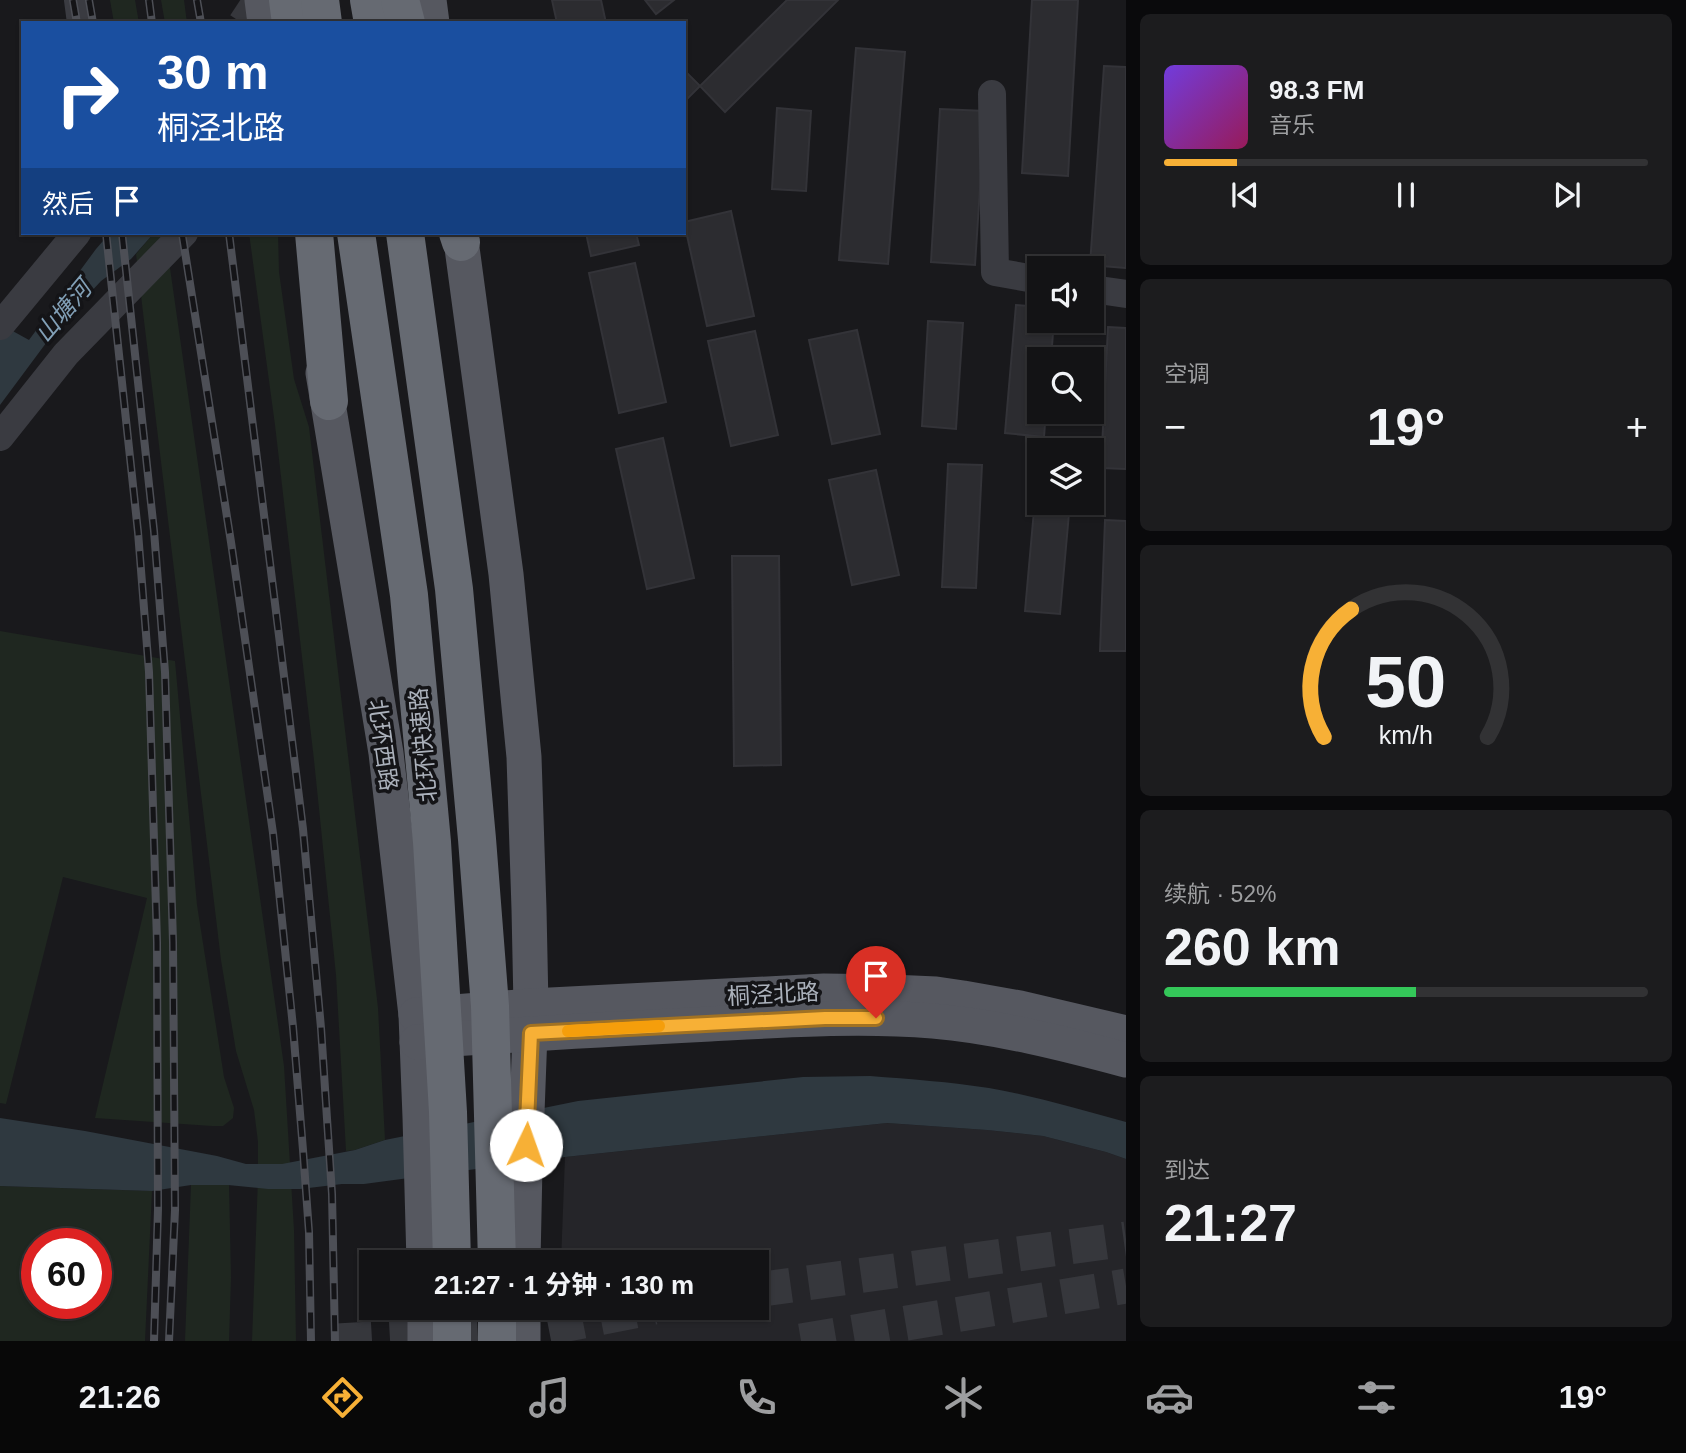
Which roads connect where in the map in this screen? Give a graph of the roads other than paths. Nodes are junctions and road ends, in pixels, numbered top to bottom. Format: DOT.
graph roads {
  1 [pos="78,0"];
  2 [pos="262,0"];
  3 [pos="288,0"];
  4 [pos="320,0"];
  5 [pos="369,0"];
  6 [pos="400,0"];
  7 [pos="429,0"];
  8 [pos="81,21"];
  9 [pos="265,21"];
  10 [pos="291,21"];
  11 [pos="323,21"];
  12 [pos="373,21"];
  13 [pos="405,21"];
  14 [pos="432,21"];
  15 [pos="992,94"];
  16 [pos="75,235"];
  17 [pos="182,235"];
  18 [pos="298,235"];
  19 [pos="314,235"];
  20 [pos="356,235"];
  21 [pos="405,235"];
  22 [pos="460,236"];
  23 [pos="1027,278"];
  24 [pos="1104,291"];
  25 [pos="1126,294"];
  26 [pos="2,323"];
  27 [pos="329,401"];
  28 [pos="0,437"];
  29 [pos="531,1020"];
  30 [pos="416,1028"];
  31 [pos="1126,1032"];
  32 [pos="1126,1060"];
  33 [pos="424,1250"];
  34 [pos="452,1250"];
  35 [pos="497,1250"];
  36 [pos="523,1250"];
  37 [pos="425,1320"];
  38 [pos="452,1320"];
  39 [pos="497,1320"];
  40 [pos="523,1320"];
  41 [pos="425,1341"];
  42 [pos="452,1341"];
  43 [pos="497,1341"];
  44 [pos="523,1341"];
  1 -- 8 [label="street"];
  2 -- 9 [label="main road"];
  3 -- 10 [label="highway"];
  4 -- 11 [label="highway"];
  5 -- 12 [label="highway"];
  6 -- 13 [label="highway"];
  7 -- 14 [label="main road"];
  15 -- 23 [label="street"];
  16 -- 26 [label="street"];
  17 -- 28 [label="street"];
  18 -- 27 [label="main road, 北环西路"];
  19 -- 27 [label="highway"];
  20 -- 34 [label="highway, 北环快速路, bridge"];
  21 -- 35 [label="highway, 北环快速路, bridge"];
  22 -- 29 [label="main road"];
  24 -- 25 [label="street"];
  27 -- 30 [label="main road, 北环西路"];
  29 -- 30 [label="main road, 桐泾北路"];
  29 -- 31 [label="main road, 桐泾北路"];
  29 -- 32 [label="main road, 桐泾北路"];
  29 -- 36 [label="main road"];
  30 -- 33 [label="main road, 北环西路"];
  37 -- 41 [label="main road"];
  38 -- 42 [label="highway, bridge"];
  39 -- 43 [label="highway, bridge"];
  40 -- 44 [label="main road"];
}
